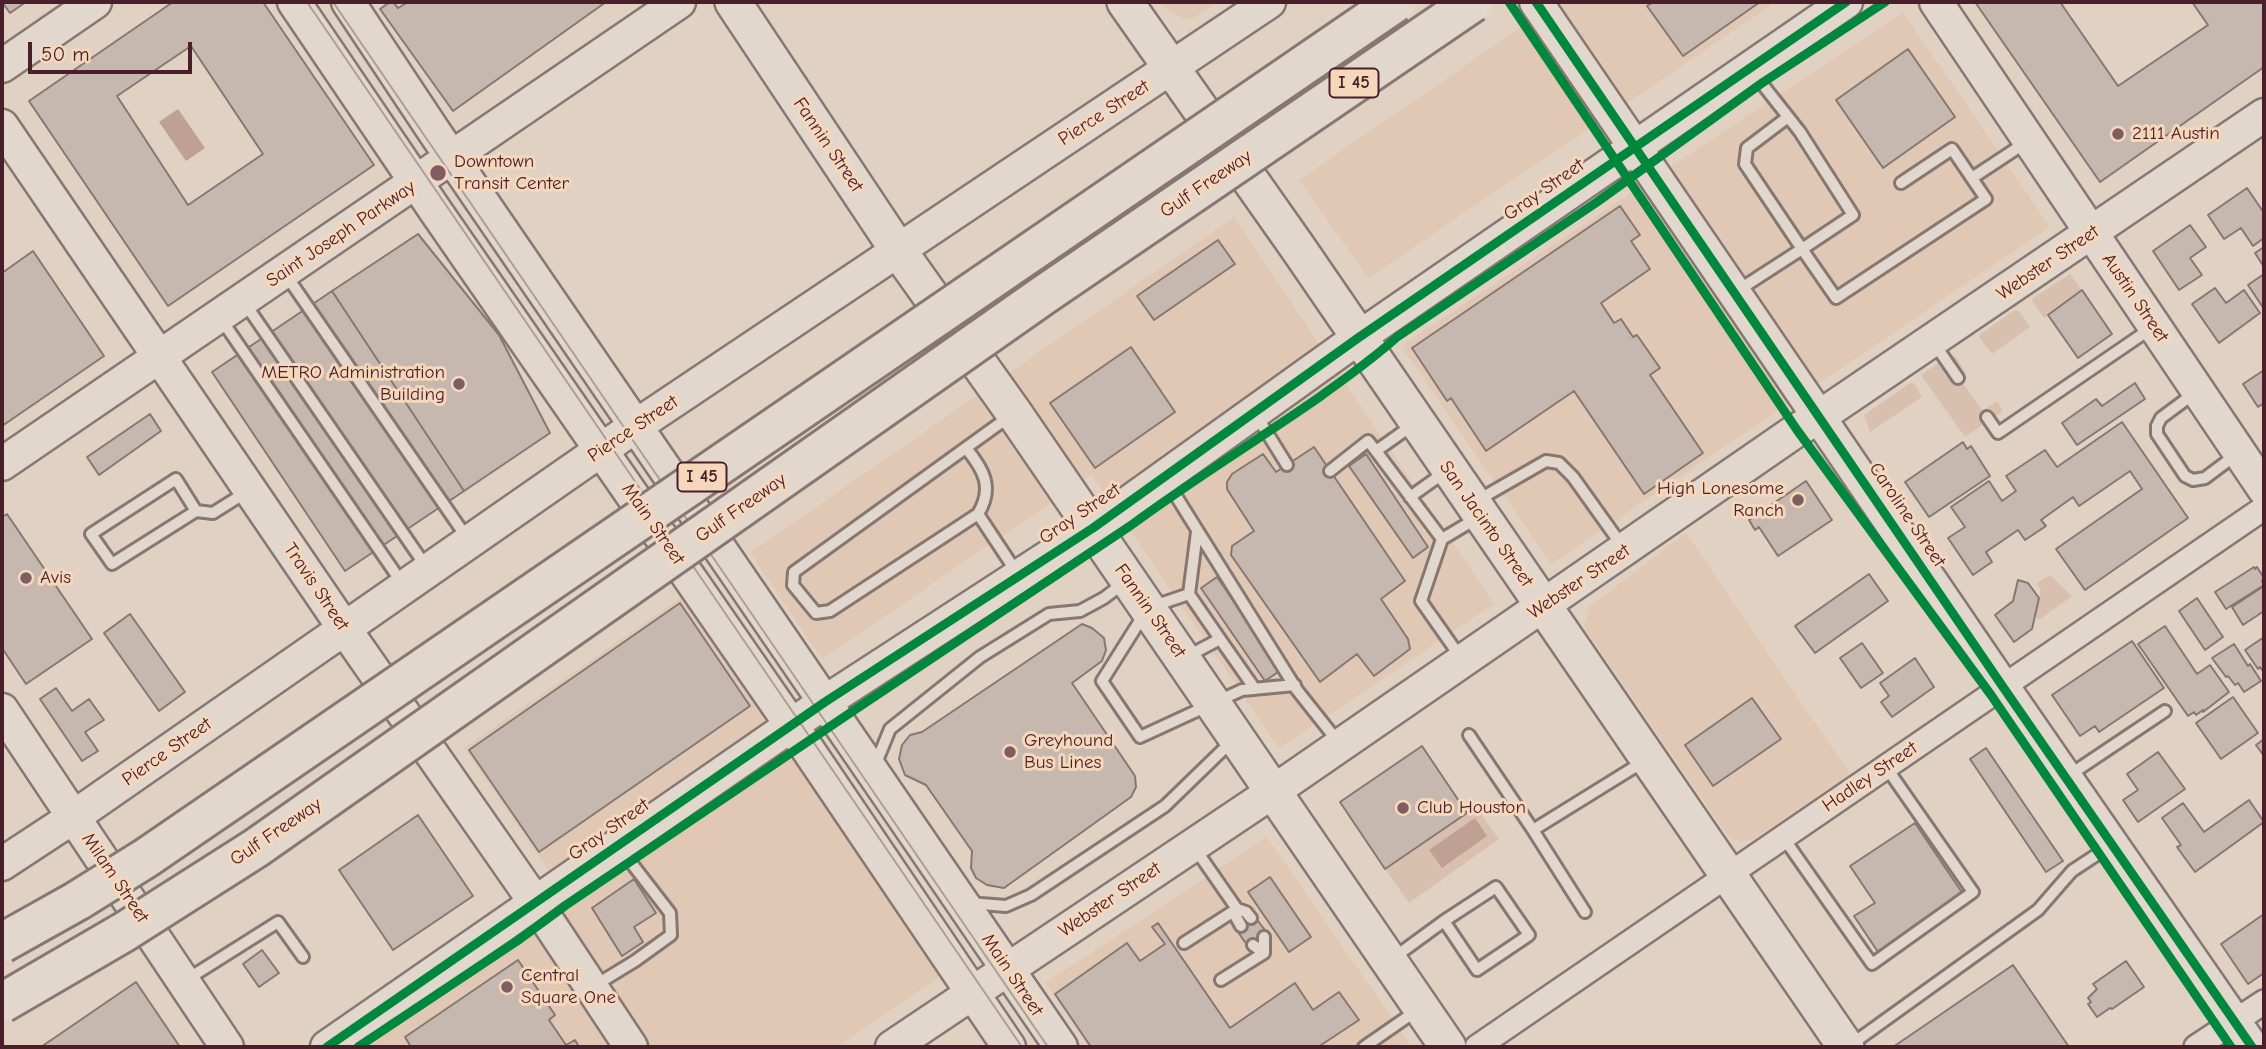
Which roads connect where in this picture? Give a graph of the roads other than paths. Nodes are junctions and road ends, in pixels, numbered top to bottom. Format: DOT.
graph roads {
  1 [pos="95,2"];
  2 [pos="294,2"];
  3 [pos="348,2"];
  4 [pos="679,2"];
  5 [pos="733,2"];
  6 [pos="1125,2"];
  7 [pos="1269,2"];
  8 [pos="1396,2"];
  9 [pos="1473,2"];
  10 [pos="1535,2"];
  11 [pos="1846,2"];
  12 [pos="1936,2"];
  13 [pos="2,66"];
  14 [pos="1750,68"];
  15 [pos="1171,69"];
  16 [pos="2264,115"];
  17 [pos="1788,117"];
  18 [pos="2,126"];
  19 [pos="2029,140"];
  20 [pos="1636,147"];
  21 [pos="452,158"];
  22 [pos="1972,178"];
  23 [pos="417,182"];
  24 [pos="1901,183"];
  25 [pos="2092,233"];
  26 [pos="1802,249"];
  27 [pos="898,250"];
  28 [pos="284,272"];
  29 [pos="1734,292"];
  30 [pos="231,309"];
  31 [pos="2155,327"];
  32 [pos="1358,338"];
  33 [pos="1932,341"];
  34 [pos="160,357"];
  35 [pos="1958,378"];
  36 [pos="2198,391"];
  37 [pos="1254,412"];
  38 [pos="1014,413"];
  39 [pos="1819,417"];
  40 [pos="1987,417"];
  41 [pos="1416,423"];
  42 [pos="637,426"];
  43 [pos="966,448"];
  44 [pos="602,450"];
  45 [pos="1376,451"];
  46 [pos="2239,452"];
  47 [pos="2,464"];
  48 [pos="1287,465"];
  49 [pos="1449,470"];
  50 [pos="1330,471"];
  51 [pos="1164,477"];
  52 [pos="250,489"];
  53 [pos="2264,489"];
  54 [pos="1410,497"];
  55 [pos="2264,508"];
  56 [pos="1476,510"];
  57 [pos="196,511"];
  58 [pos="978,514"];
  59 [pos="1093,528"];
  60 [pos="1197,532"];
  61 [pos="1442,539"];
  62 [pos="469,542"];
  63 [pos="1625,550"];
  64 [pos="1019,576"];
  65 [pos="417,578"];
  66 [pos="1128,579"];
  67 [pos="1189,594"];
  68 [pos="1543,606"];
  69 [pos="1148,608"];
  70 [pos="344,628"];
  71 [pos="1220,639"];
  72 [pos="1183,659"];
  73 [pos="1463,661"];
  74 [pos="1294,685"];
  75 [pos="2003,687"];
  76 [pos="1255,689"];
  77 [pos="825,702"];
  78 [pos="1214,704"];
  79 [pos="2,710"];
  80 [pos="2165,711"];
  81 [pos="792,726"];
  82 [pos="1469,735"];
  83 [pos="1237,737"];
  84 [pos="1340,745"];
  85 [pos="1648,759"];
  86 [pos="1886,767"];
  87 [pos="873,770"];
  88 [pos="2065,778"];
  89 [pos="1274,791"];
  90 [pos="75,816"];
  91 [pos="1533,830"];
  92 [pos="1783,836"];
  93 [pos="618,845"];
  94 [pos="1192,845"];
  95 [pos="2112,845"];
  96 [pos="2,864"];
  97 [pos="1727,874"];
  98 [pos="535,902"];
  99 [pos="963,903"];
  100 [pos="1237,909"];
  101 [pos="1585,912"];
  102 [pos="1251,918"];
  103 [pos="1444,921"];
  104 [pos="1241,926"];
  105 [pos="1264,937"];
  106 [pos="2,943"];
  107 [pos="1184,943"];
  108 [pos="1253,945"];
  109 [pos="1264,953"];
  110 [pos="303,957"];
  111 [pos="1390,961"];
  112 [pos="1008,968"];
  113 [pos="1221,981"];
  114 [pos="184,982"];
  115 [pos="591,987"];
  116 [pos="972,993"];
  117 [pos="2264,1002"];
  118 [pos="2,1003"];
  119 [pos="1421,1007"];
  120 [pos="2243,1035"];
  121 [pos="228,1047"];
  122 [pos="327,1047"];
  123 [pos="631,1047"];
  124 [pos="892,1047"];
  125 [pos="1009,1047"];
  126 [pos="1061,1047"];
  127 [pos="1364,1047"];
  128 [pos="1448,1047"];
  129 [pos="1477,1047"];
  130 [pos="1846,1047"];
  131 [pos="2196,1047"];
  1 -- 13 [label="main road"];
  2 -- 23 [label="main road, Main Street"];
  3 -- 21 [label="main road, Main Street"];
  4 -- 21 [label="main road, Saint Joseph Parkway"];
  5 -- 27 [label="main road, Fannin Street"];
  6 -- 15 [label="main road, San Jacinto Street"];
  7 -- 15 [label="main road, Pierce Street"];
  8 -- 106 [label="highway, I 45, bridge"];
  9 -- 118 [label="highway, Gulf Freeway / I 45, bridge"];
  10 -- 20 [label="main road, Caroline Street"];
  11 -- 14 [label="main road, Gray Street"];
  12 -- 19 [label="main road, Austin Street"];
  14 -- 17 [label="lane"];
  14 -- 20 [label="main road, Gray Street"];
  15 -- 27 [label="main road, Pierce Street"];
  15 -- 32 [label="main road, San Jacinto Street"];
  16 -- 25 [label="main road, Webster Street"];
  17 -- 26 [label="lane"];
  17 -- 26 [label="lane"];
  18 -- 34 [label="main road, Travis Street"];
  19 -- 22 [label="lane"];
  19 -- 25 [label="main road, Austin Street"];
  20 -- 29 [label="main road, Caroline Street"];
  20 -- 32 [label="main road, Gray Street"];
  21 -- 23 [label="main road, Saint Joseph Parkway"];
  21 -- 42 [label="main road, Main Street"];
  22 -- 24 [label="lane"];
  22 -- 26 [label="lane"];
  23 -- 28 [label="main road, Saint Joseph Parkway"];
  23 -- 44 [label="main road, Main Street"];
  25 -- 31 [label="main road, Austin Street"];
  25 -- 33 [label="main road, Webster Street"];
  26 -- 29 [label="lane"];
  27 -- 38 [label="main road, Fannin Street"];
  27 -- 42 [label="main road, Pierce Street"];
  28 -- 30 [label="main road, Saint Joseph Parkway"];
  28 -- 62 [label="lane"];
  29 -- 39 [label="main road, Caroline Street"];
  30 -- 34 [label="main road, Saint Joseph Parkway"];
  30 -- 65 [label="lane"];
  30 -- 65 [label="lane"];
  31 -- 36 [label="main road, Austin Street"];
  31 -- 40 [label="lane"];
  32 -- 37 [label="main road, Gray Street"];
  32 -- 41 [label="main road, San Jacinto Street"];
  33 -- 35 [label="lane"];
  33 -- 39 [label="main road, Webster Street"];
  34 -- 47 [label="main road, Saint Joseph Parkway"];
  34 -- 52 [label="main road, Travis Street"];
  36 -- 46 [label="main road, Austin Street"];
  36 -- 46 [label="lane"];
  37 -- 48 [label="lane"];
  37 -- 51 [label="main road, Gray Street"];
  38 -- 43 [label="lane"];
  38 -- 59 [label="main road, Fannin Street"];
  39 -- 63 [label="main road, Webster Street"];
  39 -- 75 [label="main road, Caroline Street"];
  41 -- 45 [label="lane"];
  41 -- 49 [label="main road, San Jacinto Street"];
  42 -- 44 [label="main road, Pierce Street"];
  42 -- 77 [label="main road, Main Street"];
  43 -- 58 [label="lane"];
  43 -- 58 [label="lane"];
  44 -- 62 [label="main road, Pierce Street"];
  44 -- 81 [label="main road, Main Street"];
  45 -- 50 [label="lane"];
  45 -- 54 [label="lane"];
  46 -- 53 [label="main road, Austin Street"];
  49 -- 54 [label="lane"];
  49 -- 56 [label="main road, San Jacinto Street"];
  51 -- 59 [label="main road, Gray Street"];
  51 -- 60 [label="lane"];
  52 -- 57 [label="lane"];
  52 -- 70 [label="main road, Travis Street"];
  54 -- 61 [label="lane"];
  55 -- 75 [label="street, Hadley Street"];
  56 -- 61 [label="lane"];
  56 -- 63 [label="lane"];
  56 -- 68 [label="main road, San Jacinto Street"];
  57 -- 57 [label="lane"];
  58 -- 64 [label="lane"];
  59 -- 64 [label="main road, Gray Street"];
  59 -- 66 [label="main road, Fannin Street"];
  60 -- 67 [label="lane"];
  60 -- 74 [label="lane"];
  61 -- 73 [label="lane"];
  62 -- 65 [label="main road, Pierce Street"];
  63 -- 68 [label="main road, Webster Street"];
  64 -- 77 [label="main road, Gray Street"];
  65 -- 70 [label="main road, Pierce Street"];
  66 -- 69 [label="main road, Fannin Street"];
  66 -- 87 [label="lane"];
  67 -- 69 [label="lane"];
  67 -- 71 [label="lane"];
  68 -- 73 [label="main road, Webster Street"];
  68 -- 85 [label="main road, San Jacinto Street"];
  69 -- 72 [label="main road, Fannin Street"];
  69 -- 78 [label="lane"];
  70 -- 90 [label="main road, Pierce Street"];
  70 -- 98 [label="main road, Travis Street"];
  71 -- 72 [label="lane"];
  71 -- 76 [label="lane"];
  72 -- 78 [label="main road, Fannin Street"];
  73 -- 84 [label="main road, Webster Street"];
  74 -- 76 [label="lane"];
  74 -- 84 [label="lane"];
  75 -- 86 [label="street, Hadley Street"];
  75 -- 88 [label="main road, Caroline Street"];
  76 -- 78 [label="lane"];
  77 -- 81 [label="main road, Gray Street"];
  77 -- 87 [label="main road, Main Street"];
  78 -- 83 [label="main road, Fannin Street"];
  79 -- 90 [label="main road, Milam Street"];
  80 -- 88 [label="lane"];
  81 -- 93 [label="main road, Gray Street"];
  81 -- 116 [label="main road, Main Street"];
  82 -- 91 [label="lane"];
  83 -- 89 [label="main road, Fannin Street"];
  83 -- 99 [label="lane"];
  84 -- 89 [label="main road, Webster Street"];
  85 -- 91 [label="lane"];
  85 -- 97 [label="main road, San Jacinto Street"];
  86 -- 92 [label="street, Hadley Street"];
  86 -- 92 [label="lane"];
  87 -- 99 [label="main road, Main Street"];
  88 -- 95 [label="main road, Caroline Street"];
  89 -- 94 [label="main road, Webster Street"];
  89 -- 111 [label="main road, Fannin Street"];
  90 -- 96 [label="main road, Pierce Street"];
  90 -- 114 [label="main road, Milam Street"];
  91 -- 101 [label="lane"];
  92 -- 97 [label="street, Hadley Street"];
  93 -- 98 [label="main road, Gray Street"];
  93 -- 115 [label="lane"];
  94 -- 100 [label="lane"];
  94 -- 112 [label="main road, Webster Street"];
  95 -- 120 [label="main road, Caroline Street"];
  95 -- 130 [label="lane"];
  97 -- 129 [label="street, Hadley Street"];
  97 -- 130 [label="main road, San Jacinto Street"];
  98 -- 115 [label="main road, Travis Street"];
  98 -- 122 [label="main road, Gray Street"];
  99 -- 112 [label="main road, Main Street"];
  100 -- 102 [label="lane"];
  100 -- 104 [label="lane"];
  100 -- 107 [label="lane"];
  103 -- 103 [label="lane"];
  103 -- 111 [label="lane"];
  105 -- 109 [label="lane"];
  108 -- 109 [label="lane"];
  109 -- 113 [label="lane"];
  110 -- 114 [label="lane"];
  111 -- 119 [label="main road, Fannin Street"];
  112 -- 116 [label="main road, Webster Street"];
  112 -- 126 [label="main road, Main Street"];
  114 -- 121 [label="main road, Milam Street"];
  115 -- 123 [label="main road, Travis Street"];
  116 -- 124 [label="main road, Webster Street"];
  116 -- 125 [label="main road, Main Street"];
  117 -- 120 [label="street"];
  119 -- 127 [label="lane"];
  119 -- 128 [label="main road, Fannin Street"];
  120 -- 131 [label="street"];
}
